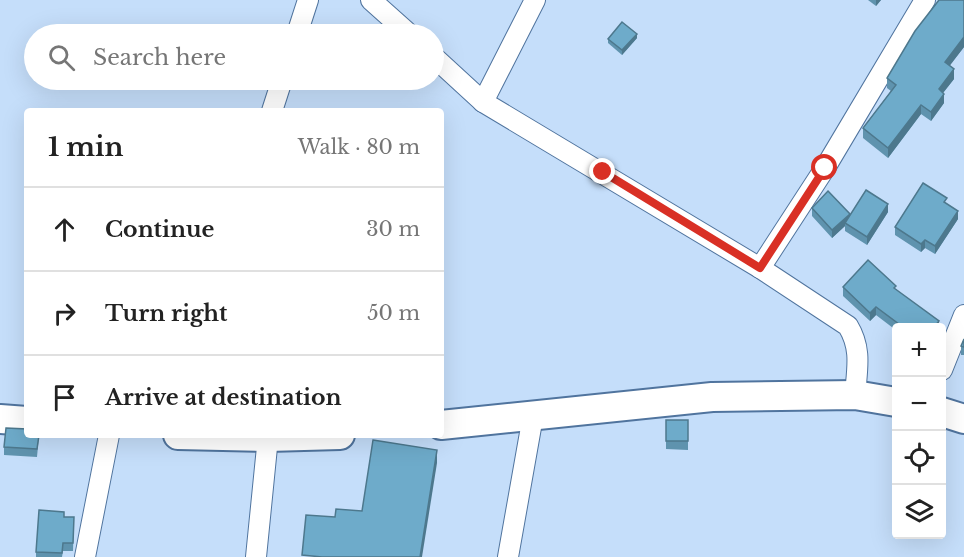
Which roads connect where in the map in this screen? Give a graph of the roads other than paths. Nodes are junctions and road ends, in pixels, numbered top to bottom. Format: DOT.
graph roads {
  1 [pos="308,0"];
  2 [pos="371,0"];
  3 [pos="535,0"];
  4 [pos="924,0"];
  5 [pos="300,24"];
  6 [pos="398,24"];
  7 [pos="444,66"];
  8 [pos="279,90"];
  9 [pos="483,102"];
  10 [pos="273,108"];
  11 [pos="760,268"];
  12 [pos="964,315"];
  13 [pos="946,360"];
  14 [pos="855,395"];
  15 [pos="892,401"];
  16 [pos="946,413"];
  17 [pos="533,416"];
  18 [pos="0,418"];
  19 [pos="964,419"];
  20 [pos="24,421"];
  21 [pos="444,425"];
  22 [pos="108,438"];
  23 [pos="268,438"];
  24 [pos="85,557"];
  25 [pos="256,557"];
  26 [pos="508,557"];
  1 -- 5 [label="street"];
  2 -- 6 [label="street"];
  3 -- 9 [label="street"];
  4 -- 11 [label="street"];
  7 -- 9 [label="street"];
  8 -- 10 [label="street"];
  9 -- 11 [label="street"];
  11 -- 14 [label="street"];
  12 -- 13 [label="street"];
  14 -- 15 [label="street"];
  14 -- 17 [label="street"];
  16 -- 19 [label="street"];
  17 -- 21 [label="street"];
  17 -- 26 [label="street"];
  18 -- 20 [label="street"];
  22 -- 24 [label="street"];
  23 -- 25 [label="street"];
}
